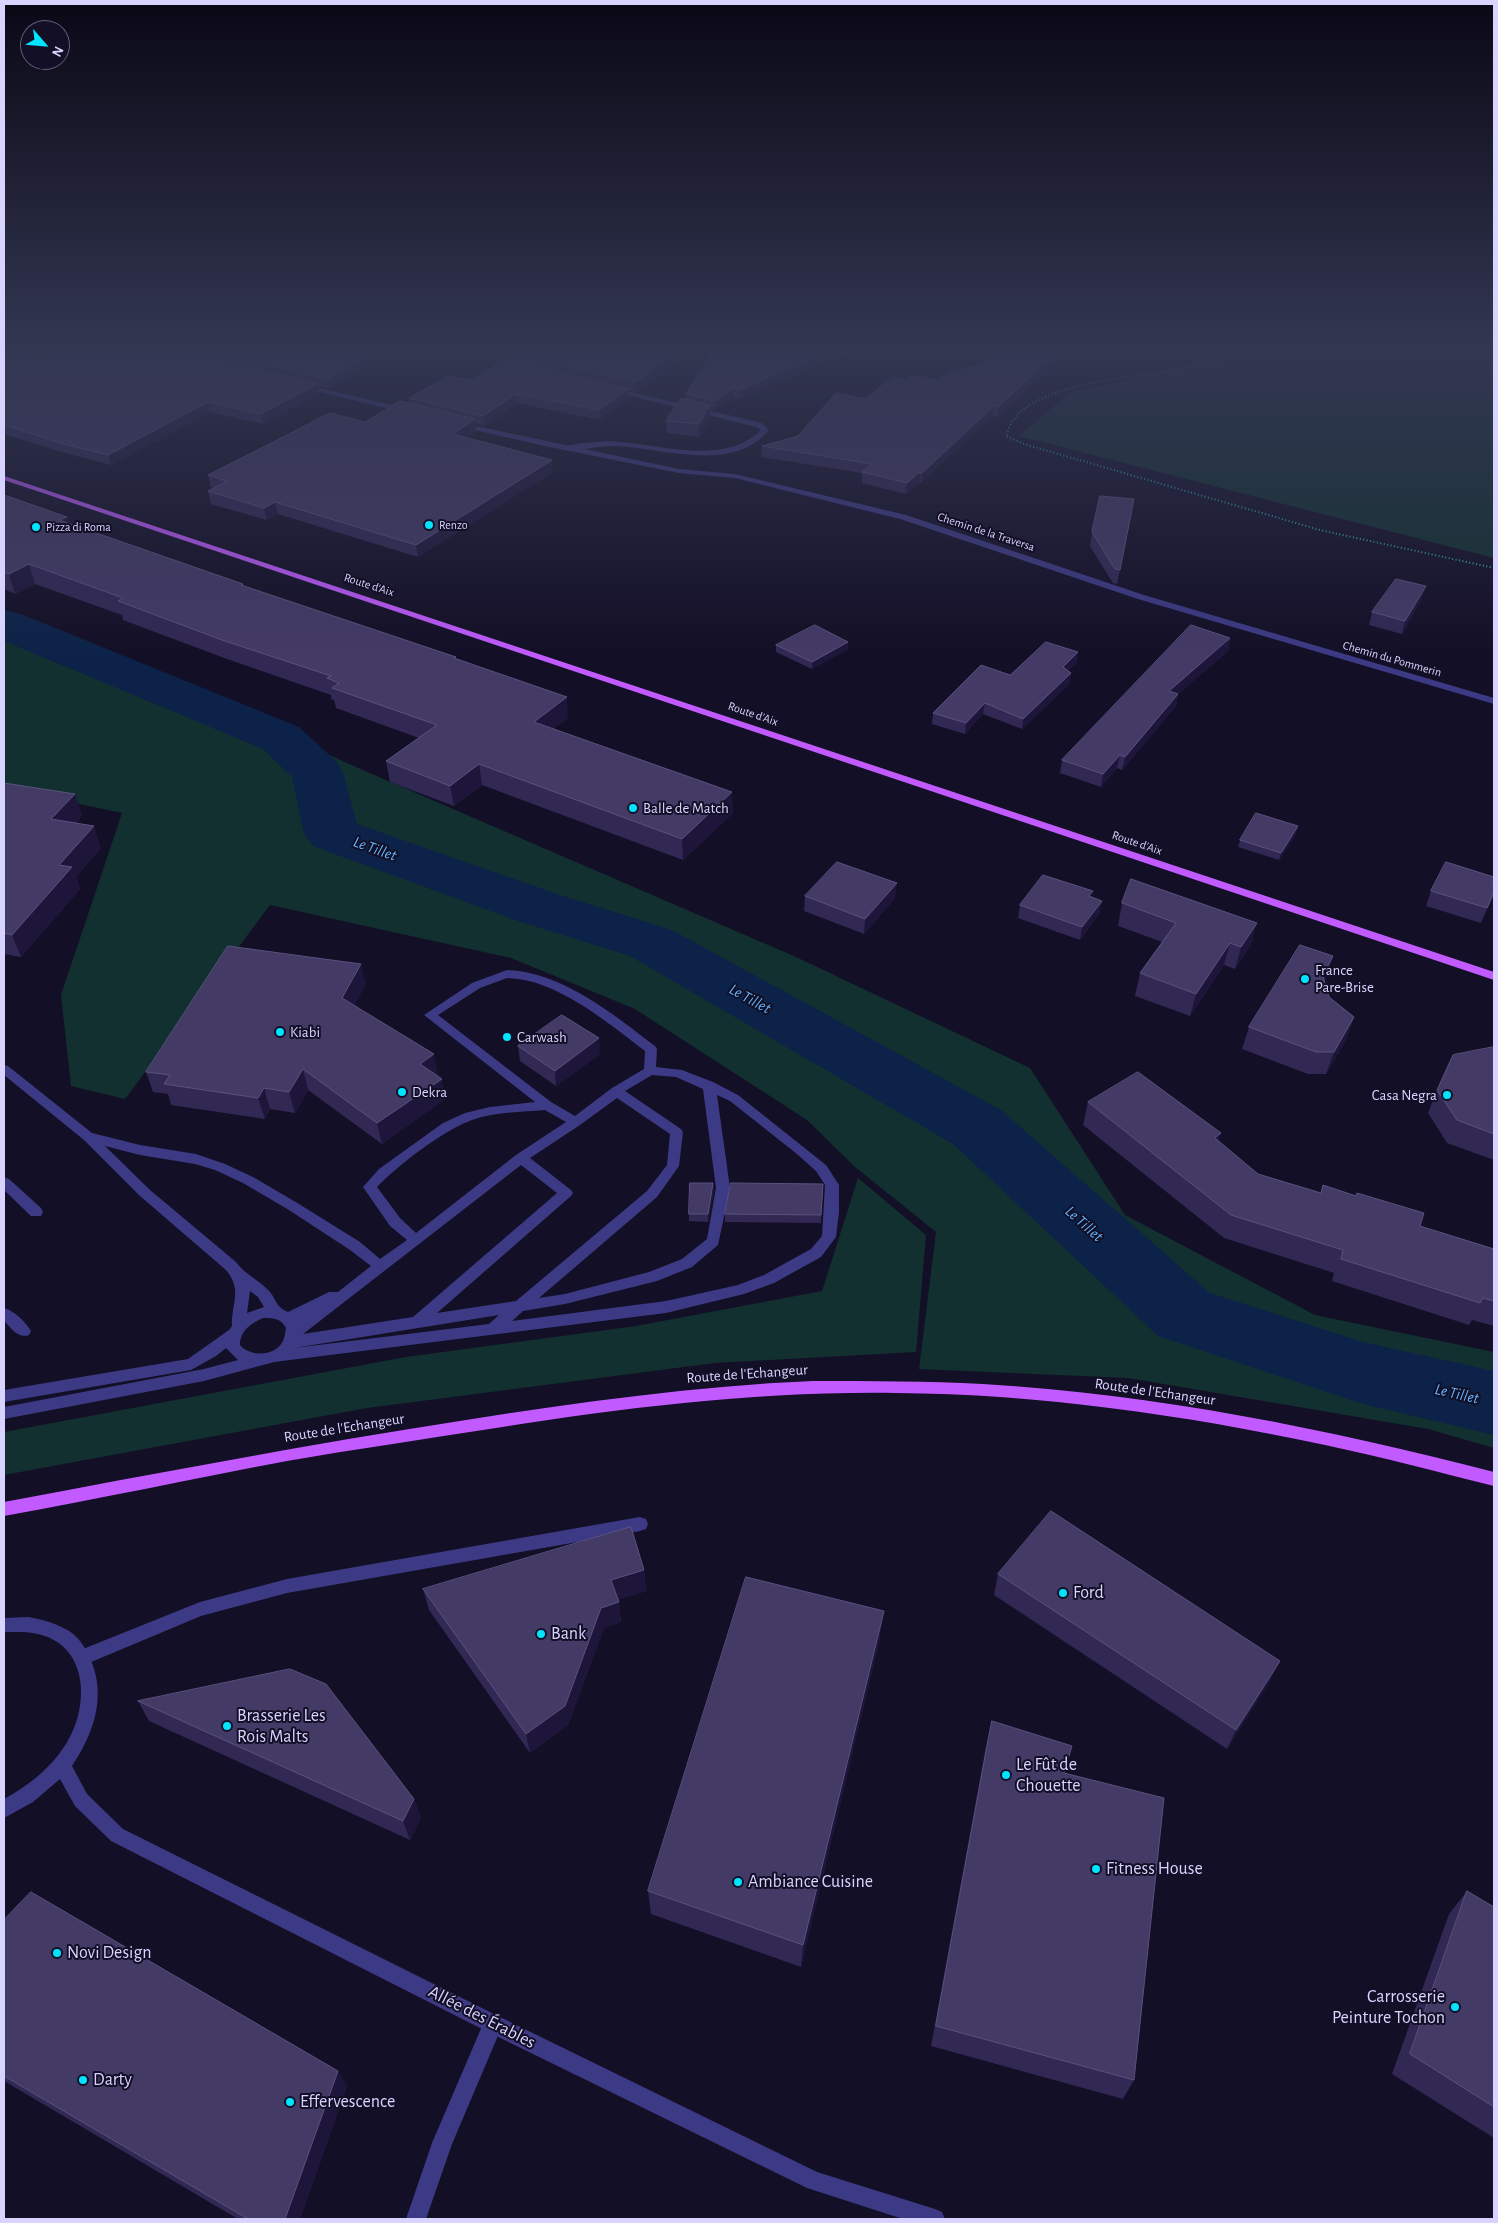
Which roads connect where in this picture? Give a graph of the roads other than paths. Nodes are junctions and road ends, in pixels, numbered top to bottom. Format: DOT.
graph roads {
  1 [pos="589,453"];
  2 [pos="4,478"];
  3 [pos="1283,640"];
  4 [pos="1494,701"];
  5 [pos="1494,976"];
  6 [pos="4,1069"];
  7 [pos="650,1071"];
  8 [pos="709,1086"];
  9 [pos="616,1091"];
  10 [pos="547,1105"];
  11 [pos="576,1122"];
  12 [pos="88,1137"];
  13 [pos="521,1158"];
  14 [pos="4,1183"];
  15 [pos="36,1212"];
  16 [pos="416,1240"];
  17 [pos="380,1266"];
  18 [pos="240,1277"];
  19 [pos="516,1307"];
  20 [pos="4,1313"];
  21 [pos="281,1315"];
  22 [pos="416,1324"];
  23 [pos="235,1330"];
  24 [pos="491,1330"];
  25 [pos="24,1331"];
  26 [pos="291,1338"];
  27 [pos="398,1342"];
  28 [pos="275,1356"];
  29 [pos="257,1360"];
  30 [pos="4,1396"];
  31 [pos="4,1413"];
  32 [pos="1494,1479"];
  33 [pos="4,1509"];
  34 [pos="640,1524"];
  35 [pos="4,1625"];
  36 [pos="84,1657"];
  37 [pos="62,1766"];
  38 [pos="4,1809"];
  39 [pos="494,2024"];
  40 [pos="416,2219"];
  41 [pos="935,2219"];
  1 -- 3 [label="street, Chemin de la Traversa"];
  2 -- 5 [label="main road, Route d'Aix"];
  3 -- 4 [label="street, Chemin du Pommerin"];
  6 -- 12 [label="street"];
  7 -- 8 [label="street"];
  7 -- 9 [label="street"];
  7 -- 10 [label="street"];
  8 -- 19 [label="street"];
  8 -- 24 [label="street"];
  9 -- 11 [label="street"];
  9 -- 19 [label="street"];
  10 -- 11 [label="street"];
  10 -- 16 [label="street"];
  11 -- 13 [label="street"];
  12 -- 17 [label="street"];
  12 -- 18 [label="street"];
  13 -- 16 [label="street"];
  13 -- 22 [label="street"];
  14 -- 15 [label="street"];
  16 -- 17 [label="street"];
  17 -- 21 [label="street"];
  17 -- 26 [label="street"];
  18 -- 21 [label="street"];
  18 -- 23 [label="street"];
  19 -- 22 [label="street"];
  19 -- 24 [label="street"];
  20 -- 25 [label="street"];
  21 -- 23 [label="street"];
  21 -- 26 [label="street"];
  22 -- 26 [label="street"];
  22 -- 27 [label="street"];
  23 -- 29 [label="street"];
  23 -- 30 [label="street"];
  24 -- 27 [label="street"];
  26 -- 28 [label="street"];
  27 -- 28 [label="street"];
  28 -- 29 [label="street"];
  29 -- 31 [label="street"];
  32 -- 33 [label="main road, Route de l'Echangeur"];
  34 -- 36 [label="street"];
  35 -- 36 [label="street"];
  36 -- 37 [label="street"];
  37 -- 38 [label="street"];
  37 -- 39 [label="street, Allée des Érables"];
  39 -- 40 [label="street"];
  39 -- 41 [label="street, Allée des Érables"];
}
